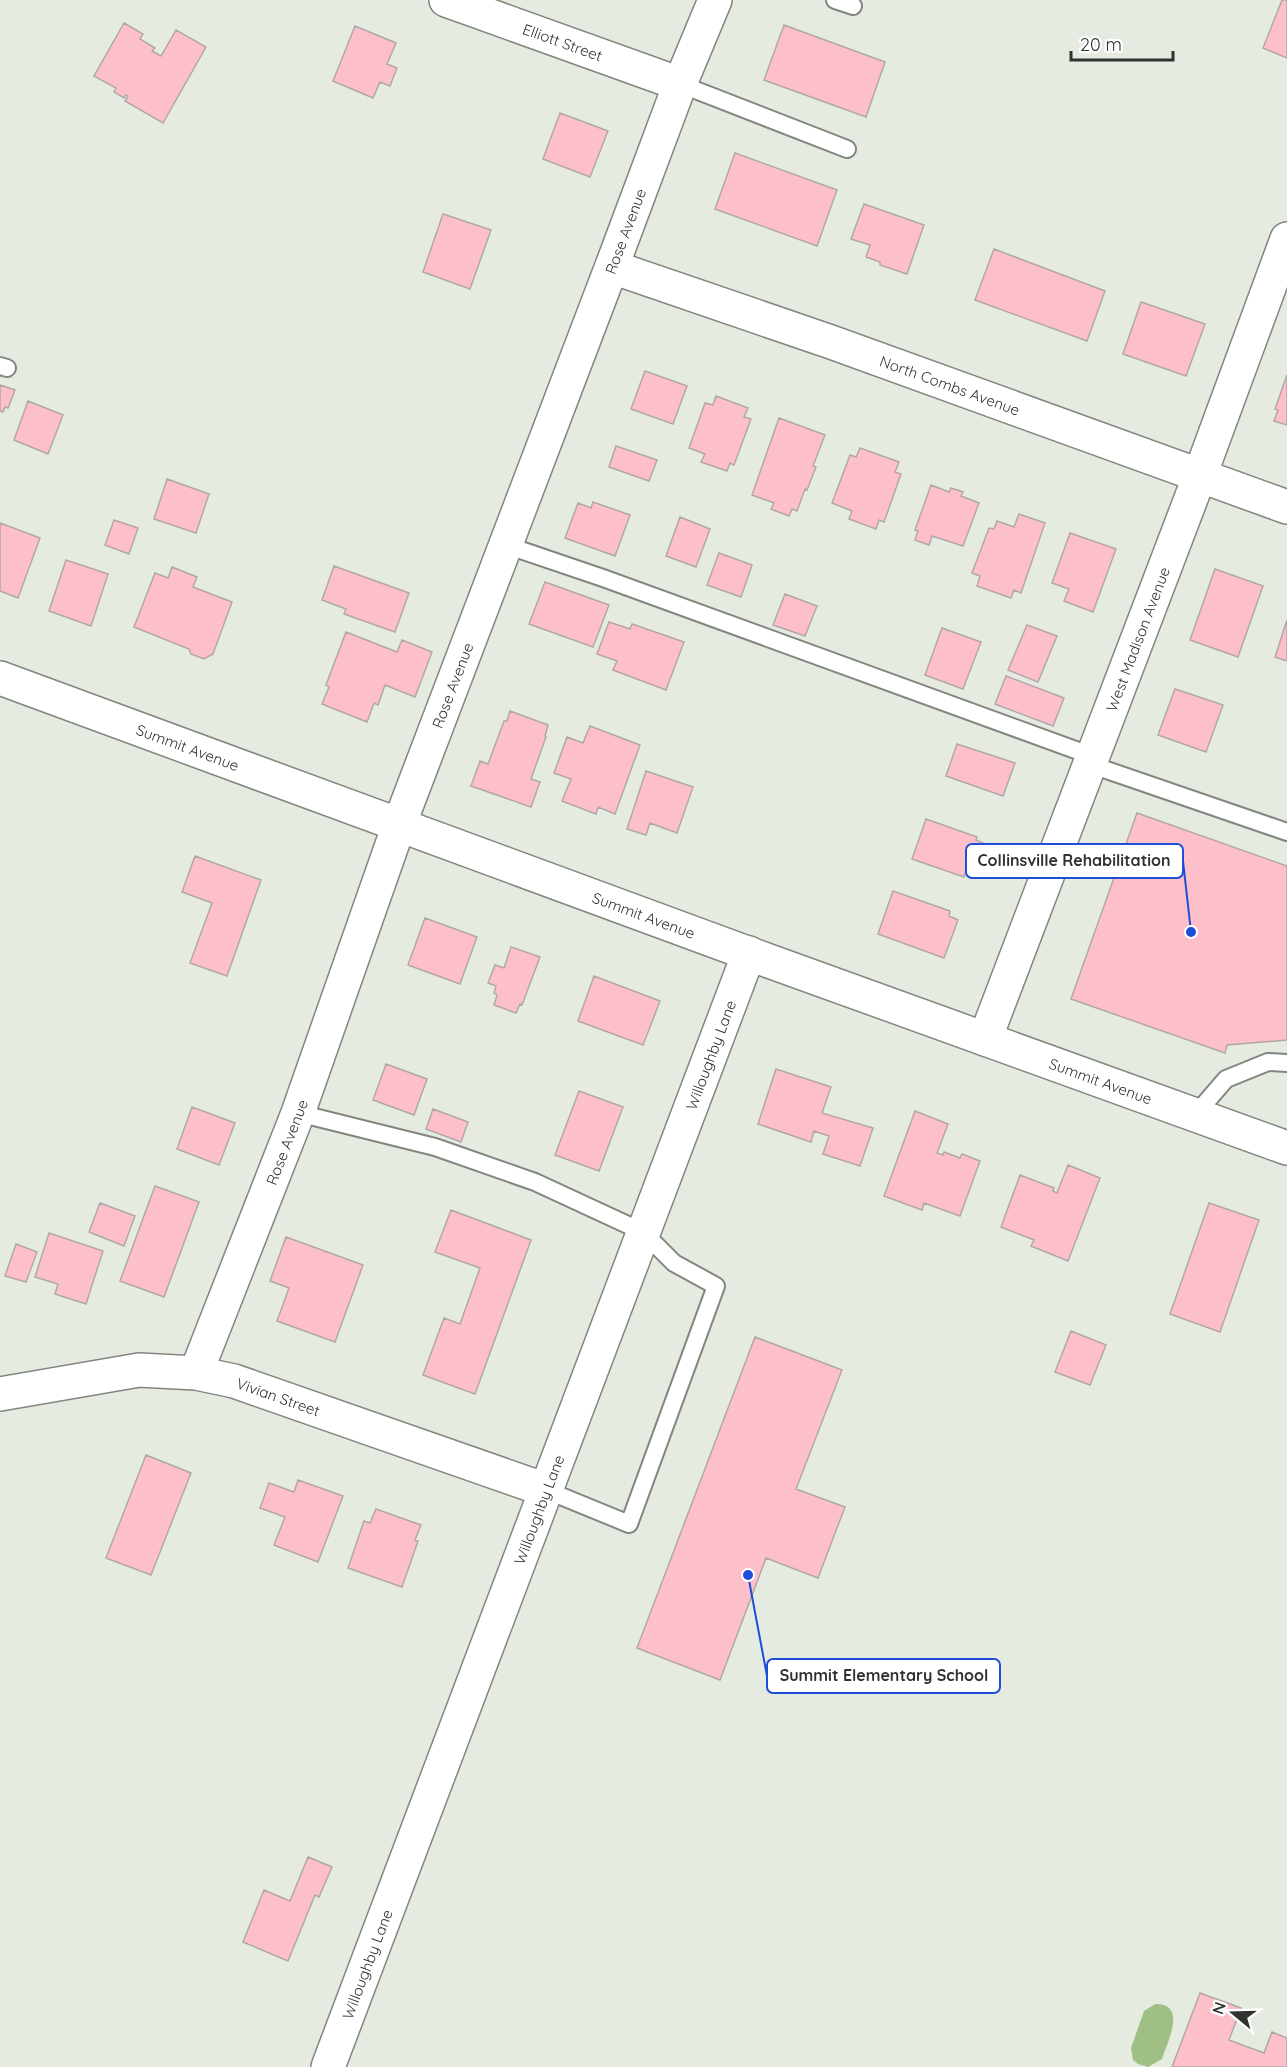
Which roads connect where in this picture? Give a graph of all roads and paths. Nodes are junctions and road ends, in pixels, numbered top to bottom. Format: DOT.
graph roads {
  1 [pos="446,0"];
  2 [pos="715,0"];
  3 [pos="835,0"];
  4 [pos="853,6"];
  5 [pos="680,84"];
  6 [pos="847,150"];
  7 [pos="1287,239"];
  8 [pos="612,267"];
  9 [pos="1200,475"];
  10 [pos="1287,507"];
  11 [pos="506,545"];
  12 [pos="0,678"];
  13 [pos="1091,760"];
  14 [pos="399,825"];
  15 [pos="1287,832"];
  16 [pos="749,953"];
  17 [pos="984,1039"];
  18 [pos="1287,1063"];
  19 [pos="297,1113"];
  20 [pos="1196,1115"];
  21 [pos="1287,1148"];
  22 [pos="644,1232"];
  23 [pos="196,1373"];
  24 [pos="0,1394"];
  25 [pos="546,1490"];
  26 [pos="328,2067"];
  1 -- 5 [label="street, Elliott Street"];
  2 -- 5 [label="street, Rose Avenue"];
  3 -- 4 [label="lane"];
  5 -- 6 [label="lane"];
  5 -- 8 [label="street, Rose Avenue"];
  7 -- 9 [label="street, West Madison Avenue"];
  8 -- 9 [label="street, North Combs Avenue"];
  8 -- 11 [label="street, Rose Avenue"];
  9 -- 10 [label="street, North Combs Avenue"];
  9 -- 13 [label="street, West Madison Avenue"];
  11 -- 13 [label="lane"];
  11 -- 14 [label="street, Rose Avenue"];
  12 -- 14 [label="street, Summit Avenue"];
  13 -- 15 [label="lane"];
  13 -- 17 [label="street, West Madison Avenue"];
  14 -- 16 [label="street, Summit Avenue"];
  14 -- 19 [label="street, Rose Avenue"];
  16 -- 17 [label="street, Summit Avenue"];
  16 -- 22 [label="street, Willoughby Lane"];
  17 -- 20 [label="street, Summit Avenue"];
  18 -- 20 [label="lane"];
  19 -- 22 [label="lane"];
  19 -- 23 [label="street, Rose Avenue"];
  20 -- 21 [label="street, Summit Avenue"];
  22 -- 25 [label="street, Willoughby Lane"];
  22 -- 25 [label="lane"];
  23 -- 24 [label="street, Vivian Street"];
  23 -- 25 [label="street, Vivian Street"];
  25 -- 26 [label="street, Willoughby Lane"];
}
